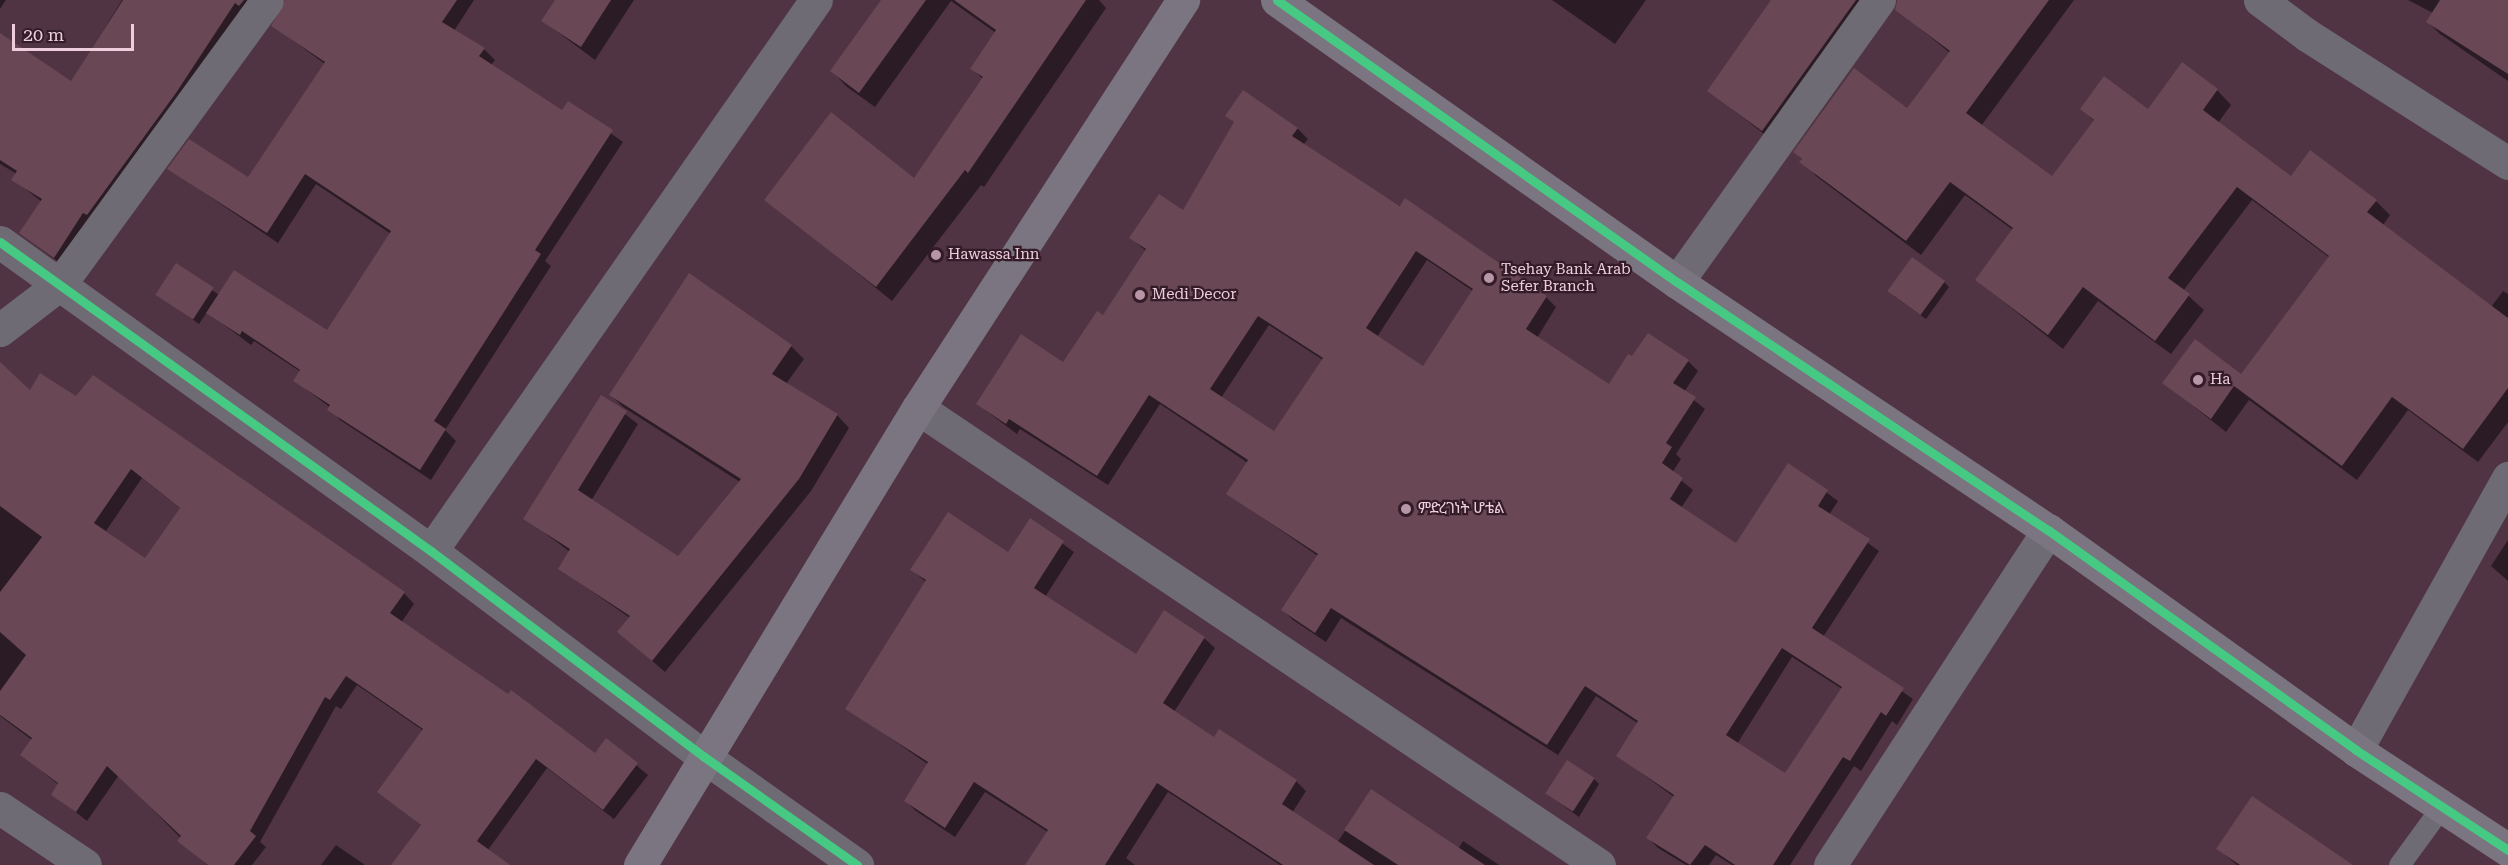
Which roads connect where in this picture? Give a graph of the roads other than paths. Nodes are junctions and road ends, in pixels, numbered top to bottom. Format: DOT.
graph roads {
  1 [pos="267,0"];
  2 [pos="816,0"];
  3 [pos="1183,0"];
  4 [pos="1277,0"];
  5 [pos="1879,0"];
  6 [pos="2260,0"];
  7 [pos="2508,163"];
  8 [pos="0,242"];
  9 [pos="1677,282"];
  10 [pos="60,284"];
  11 [pos="0,330"];
  12 [pos="918,408"];
  13 [pos="2508,478"];
  14 [pos="2048,530"];
  15 [pos="431,551"];
  16 [pos="2356,750"];
  17 [pos="703,756"];
  18 [pos="2442,806"];
  19 [pos="0,808"];
  20 [pos="2508,850"];
  21 [pos="85,865"];
  22 [pos="640,865"];
  23 [pos="856,865"];
  24 [pos="1599,865"];
  25 [pos="1830,865"];
  26 [pos="2399,865"];
  1 -- 10 [label="street"];
  2 -- 15 [label="street"];
  3 -- 12 [label="street"];
  4 -- 9 [label="street"];
  5 -- 9 [label="street"];
  6 -- 7 [label="street"];
  8 -- 10 [label="street"];
  9 -- 14 [label="street"];
  10 -- 11 [label="street"];
  10 -- 15 [label="street"];
  12 -- 17 [label="street"];
  12 -- 24 [label="street"];
  13 -- 16 [label="street"];
  14 -- 16 [label="street"];
  14 -- 25 [label="street"];
  15 -- 17 [label="street"];
  16 -- 18 [label="street"];
  17 -- 22 [label="street"];
  17 -- 23 [label="street"];
  18 -- 20 [label="street"];
  18 -- 26 [label="lane"];
  19 -- 21 [label="street"];
}
